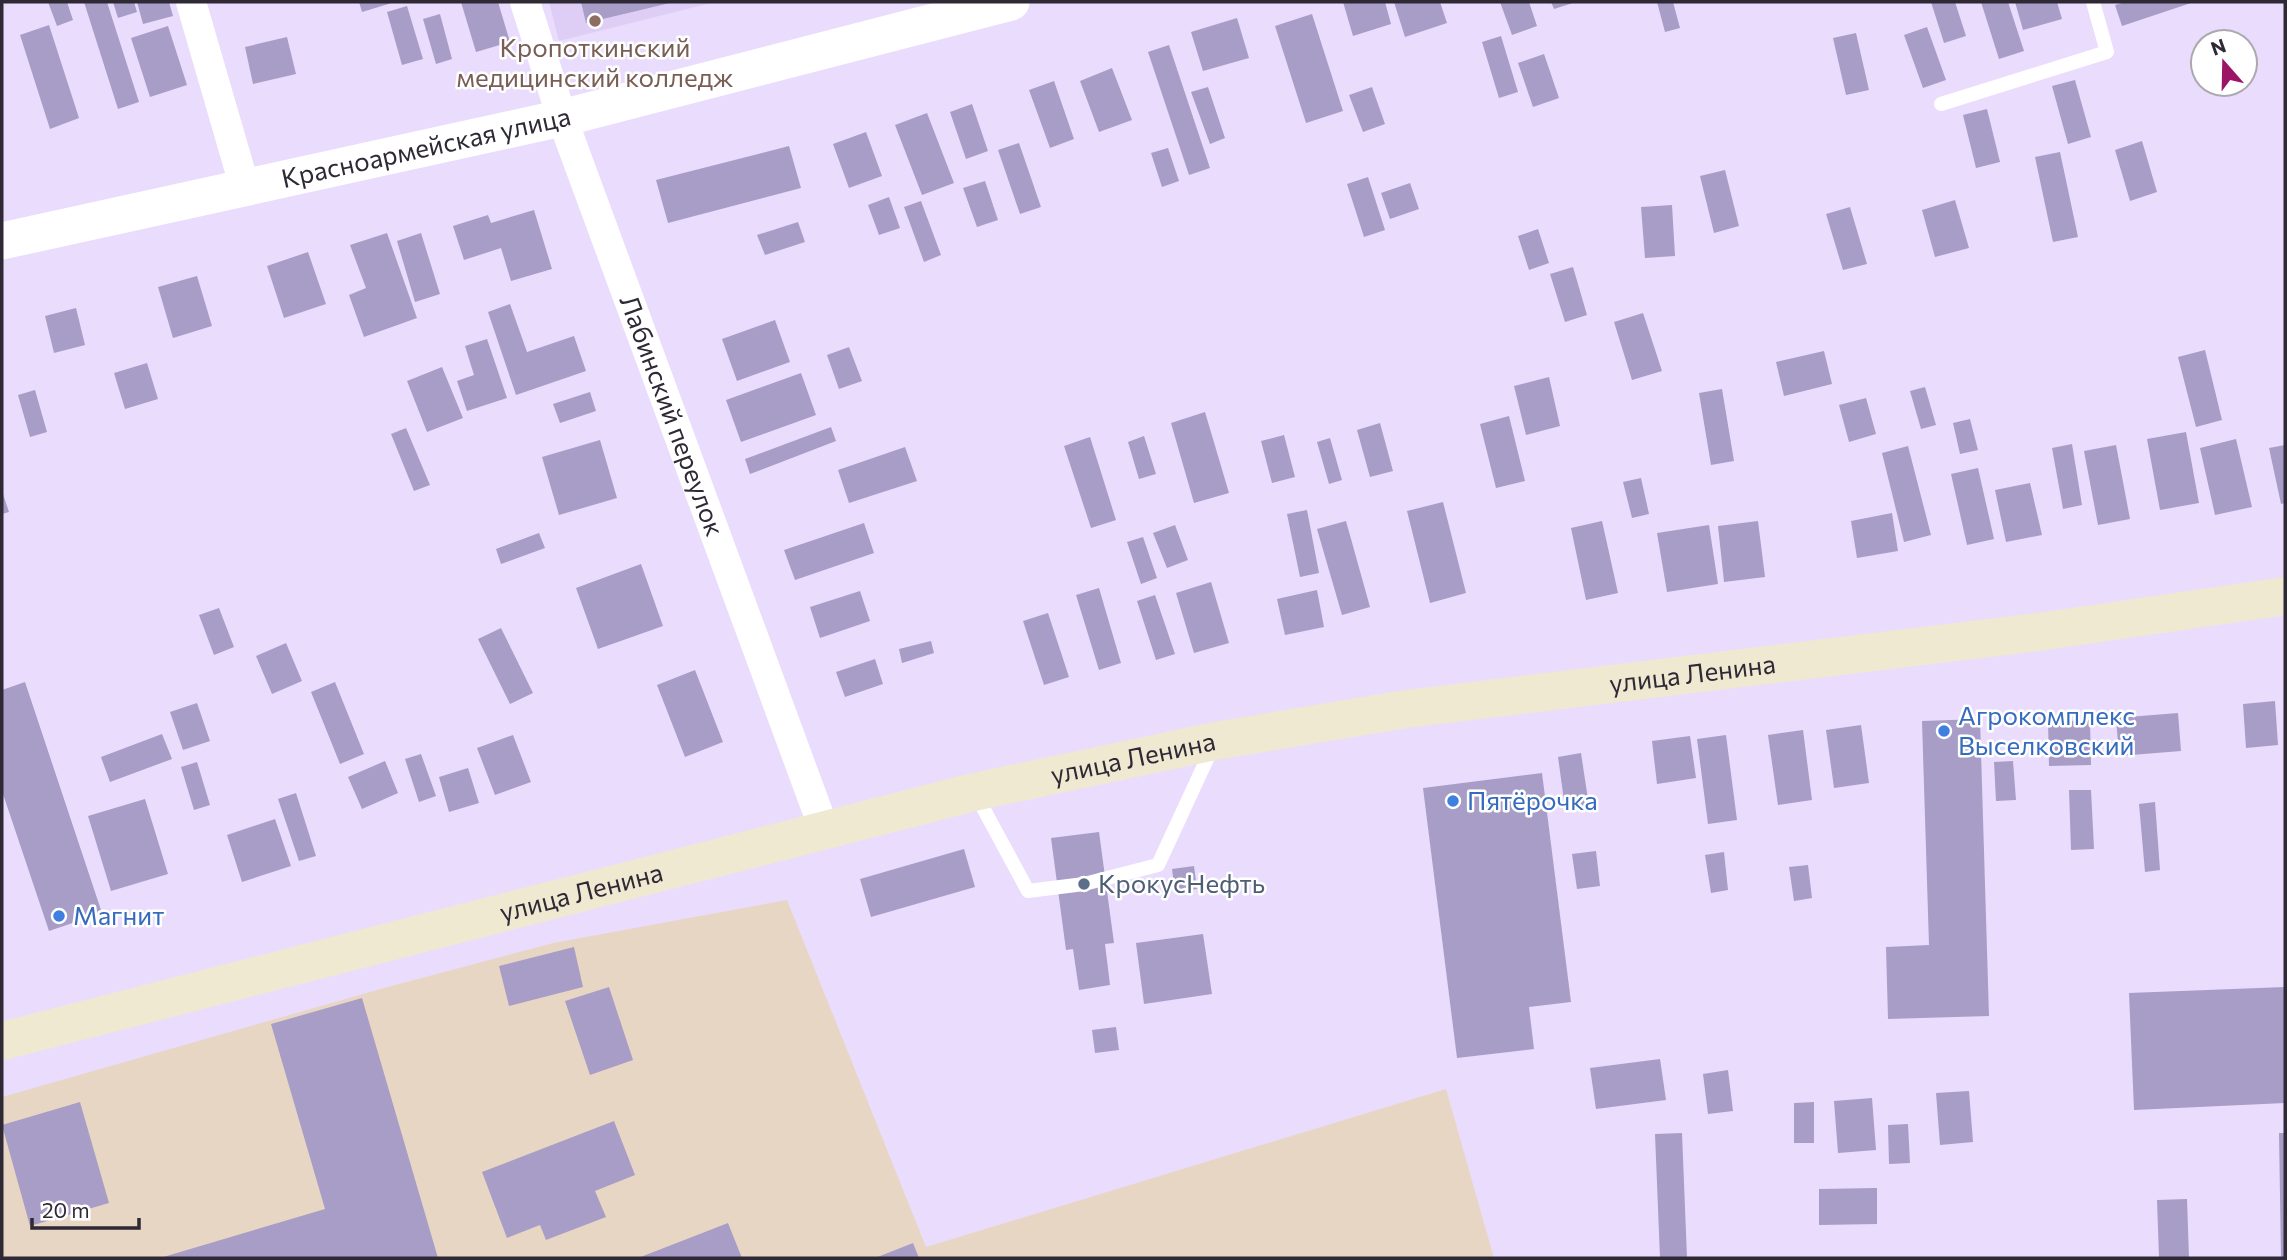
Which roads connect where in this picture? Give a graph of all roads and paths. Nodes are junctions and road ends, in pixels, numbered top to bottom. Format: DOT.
graph roads {
  1 [pos="191,2"];
  2 [pos="525,2"];
  3 [pos="1011,2"];
  4 [pos="2093,2"];
  5 [pos="1941,104"];
  6 [pos="562,118"];
  7 [pos="245,188"];
  8 [pos="2,241"];
  9 [pos="2285,596"];
  10 [pos="1215,741"];
  11 [pos="974,792"];
  12 [pos="824,830"];
  13 [pos="2,1041"];
  1 -- 7 [label="street"];
  2 -- 6 [label="street, Лабинский переулок"];
  3 -- 6 [label="street, Красноармейская улица"];
  4 -- 5 [label="lane"];
  6 -- 7 [label="street, Красноармейская улица"];
  6 -- 12 [label="street, Лабинский переулок"];
  7 -- 8 [label="street, Красноармейская улица"];
  9 -- 10 [label="main road, улица Ленина"];
  10 -- 11 [label="main road, улица Ленина"];
  10 -- 11 [label="lane"];
  11 -- 12 [label="main road, улица Ленина"];
  12 -- 13 [label="main road, улица Ленина"];
}
